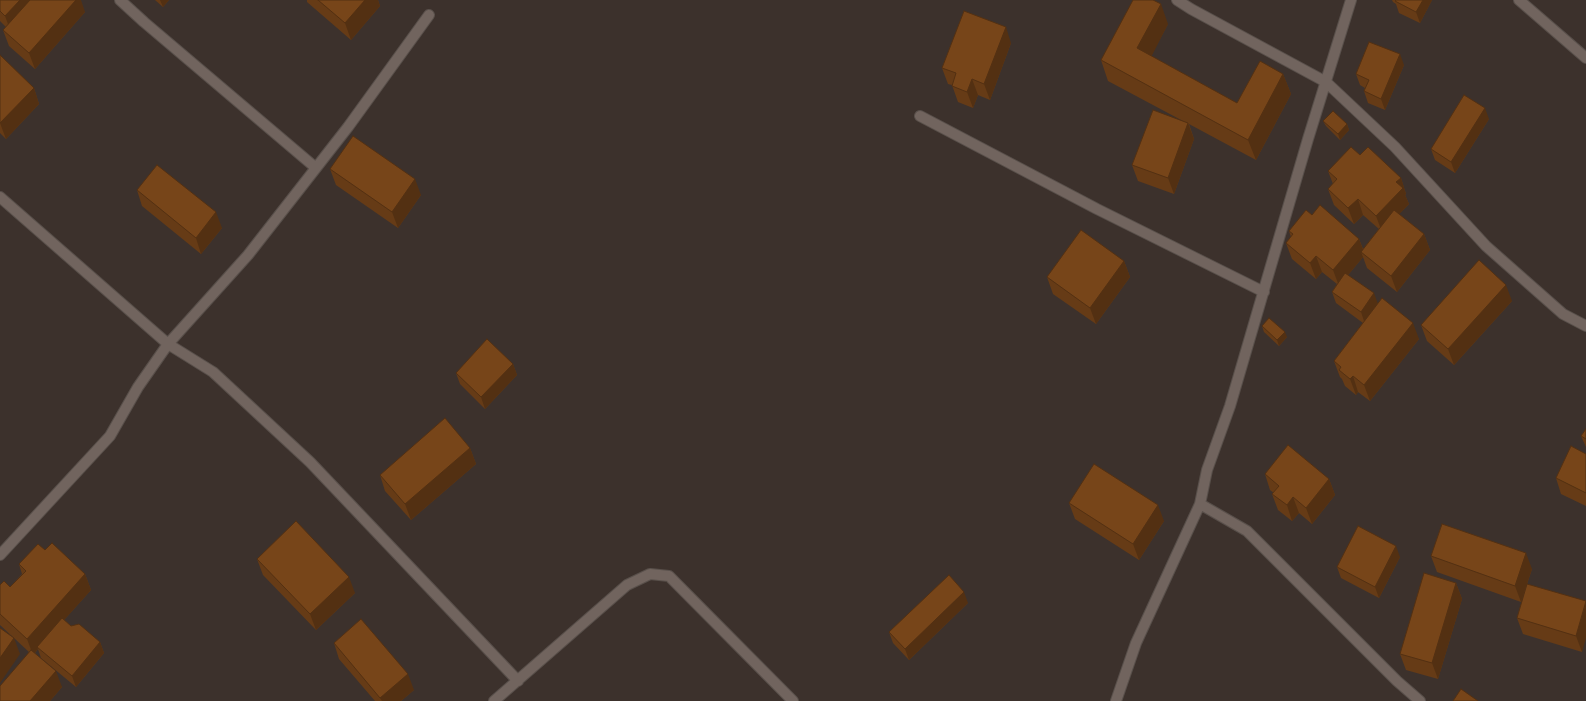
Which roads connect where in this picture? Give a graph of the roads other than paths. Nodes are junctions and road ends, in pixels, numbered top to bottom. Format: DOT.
graph roads {
  1 [pos="120,0"];
  2 [pos="1176,0"];
  3 [pos="1351,0"];
  4 [pos="1519,0"];
  5 [pos="429,15"];
  6 [pos="1586,58"];
  7 [pos="1326,82"];
  8 [pos="920,116"];
  9 [pos="316,168"];
  10 [pos="0,197"];
  11 [pos="1264,292"];
  12 [pos="1586,326"];
  13 [pos="168,344"];
  14 [pos="1200,504"];
  15 [pos="0,555"];
  16 [pos="518,681"];
  17 [pos="494,701"];
  18 [pos="793,701"];
  19 [pos="1116,701"];
  20 [pos="1420,701"];
  1 -- 9 [label="street"];
  2 -- 7 [label="street"];
  3 -- 7 [label="street"];
  4 -- 6 [label="street"];
  5 -- 9 [label="street"];
  7 -- 11 [label="street"];
  7 -- 12 [label="street"];
  8 -- 11 [label="street"];
  9 -- 13 [label="street"];
  10 -- 13 [label="street"];
  11 -- 14 [label="street"];
  13 -- 15 [label="street"];
  13 -- 16 [label="street"];
  14 -- 19 [label="street"];
  14 -- 20 [label="street"];
  16 -- 17 [label="street"];
  16 -- 18 [label="street"];
}
